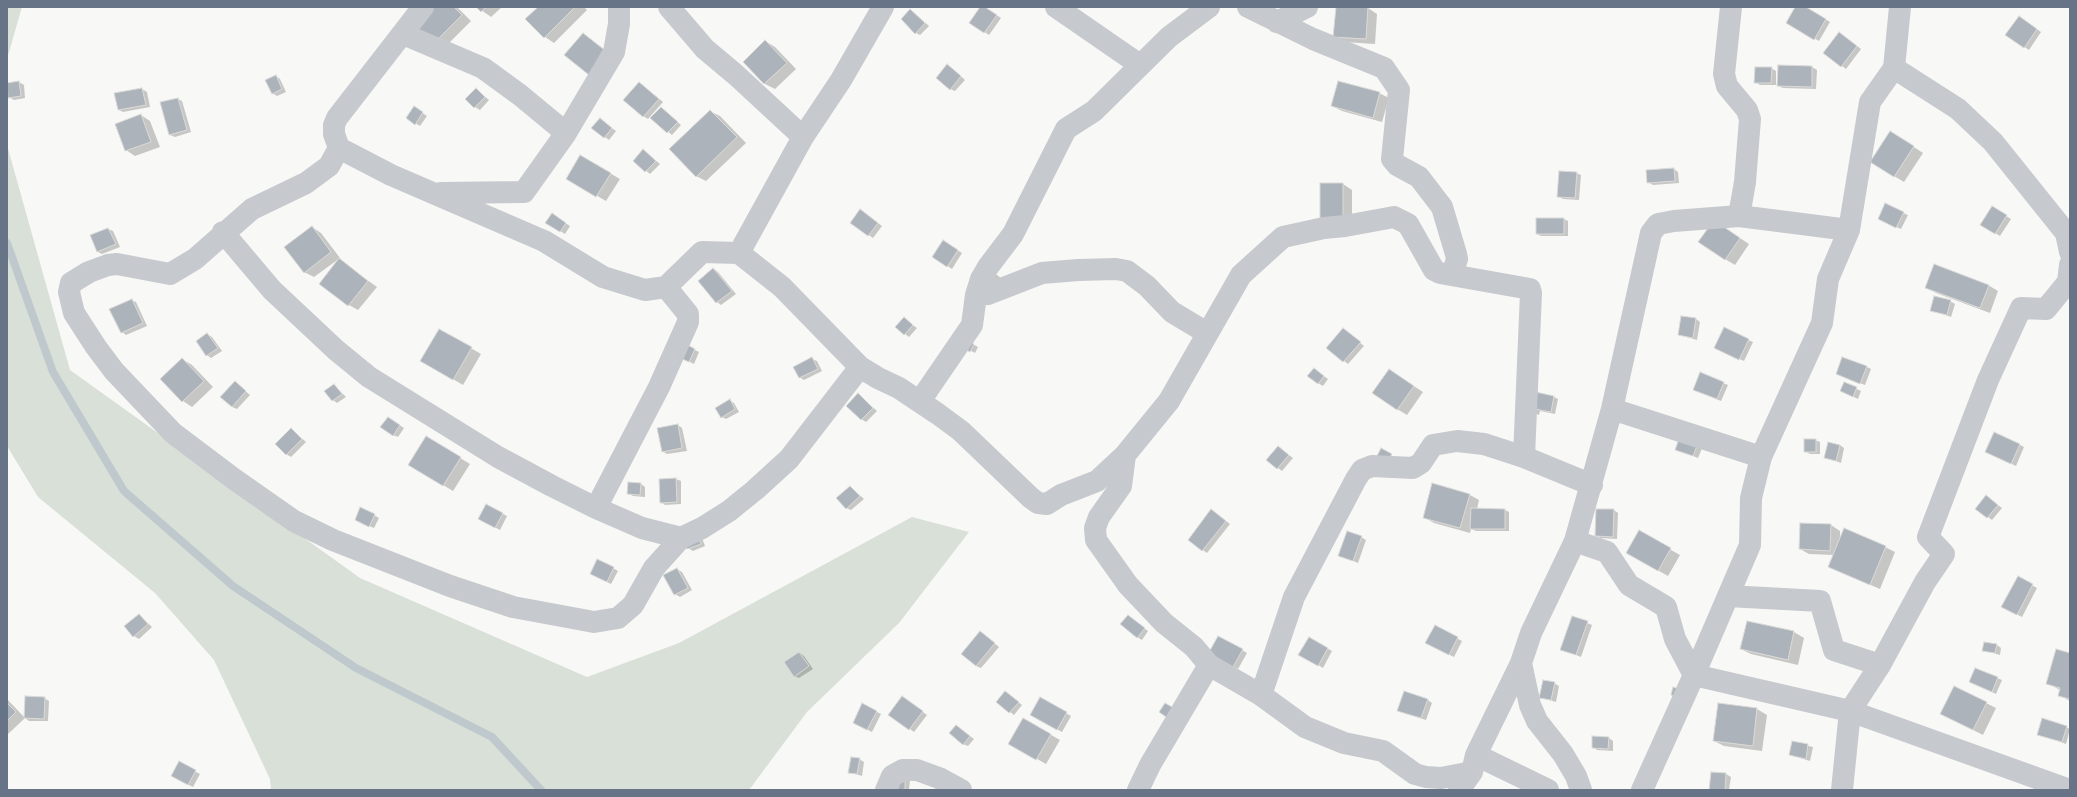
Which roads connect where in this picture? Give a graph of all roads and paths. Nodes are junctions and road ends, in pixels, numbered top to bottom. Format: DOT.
graph roads {
  1 [pos="423,7"];
  2 [pos="619,7"];
  3 [pos="669,7"];
  4 [pos="883,7"];
  5 [pos="1056,7"];
  6 [pos="1209,7"];
  7 [pos="1248,7"];
  8 [pos="1307,7"];
  9 [pos="1731,7"];
  10 [pos="1900,7"];
  11 [pos="1277,22"];
  12 [pos="403,34"];
  13 [pos="1140,65"];
  14 [pos="1894,68"];
  15 [pos="566,133"];
  16 [pos="803,136"];
  17 [pos="339,148"];
  18 [pos="433,193"];
  19 [pos="1739,216"];
  20 [pos="1849,230"];
  21 [pos="223,232"];
  22 [pos="2070,252"];
  23 [pos="739,253"];
  24 [pos="1452,275"];
  25 [pos="2069,277"];
  26 [pos="666,287"];
  27 [pos="976,295"];
  28 [pos="1207,333"];
  29 [pos="860,367"];
  30 [pos="920,401"];
  31 [pos="1612,409"];
  32 [pos="1126,455"];
  33 [pos="1524,457"];
  34 [pos="1761,457"];
  35 [pos="1592,485"];
  36 [pos="596,508"];
  37 [pos="681,538"];
  38 [pos="1575,541"];
  39 [pos="1728,596"];
  40 [pos="1521,663"];
  41 [pos="1209,665"];
  42 [pos="1880,665"];
  43 [pos="1694,675"];
  44 [pos="1261,695"];
  45 [pos="1850,711"];
  46 [pos="1474,764"];
  47 [pos="886,790"];
  48 [pos="961,790"];
  49 [pos="1138,790"];
  50 [pos="1459,790"];
  51 [pos="1548,790"];
  52 [pos="1581,790"];
  53 [pos="1642,790"];
  54 [pos="1842,790"];
  55 [pos="2070,790"];
  1 -- 12 [label="street"];
  2 -- 15 [label="street"];
  3 -- 16 [label="street"];
  4 -- 16 [label="street"];
  5 -- 13 [label="street"];
  6 -- 13 [label="street"];
  7 -- 11 [label="street"];
  8 -- 11 [label="street"];
  9 -- 19 [label="street"];
  10 -- 14 [label="street"];
  11 -- 24 [label="street"];
  12 -- 15 [label="street"];
  12 -- 17 [label="street"];
  13 -- 27 [label="street"];
  14 -- 20 [label="street"];
  14 -- 22 [label="street"];
  15 -- 18 [label="street"];
  16 -- 23 [label="street"];
  17 -- 18 [label="street"];
  17 -- 21 [label="street"];
  18 -- 26 [label="street"];
  19 -- 20 [label="street"];
  19 -- 31 [label="street"];
  20 -- 34 [label="street"];
  21 -- 36 [label="street"];
  21 -- 37 [label="street"];
  23 -- 26 [label="street"];
  23 -- 29 [label="street"];
  24 -- 28 [label="street"];
  24 -- 33 [label="street"];
  25 -- 42 [label="street"];
  26 -- 36 [label="street"];
  27 -- 28 [label="street"];
  27 -- 30 [label="street"];
  28 -- 32 [label="street"];
  29 -- 30 [label="street"];
  29 -- 37 [label="street"];
  30 -- 32 [label="street"];
  31 -- 34 [label="street"];
  31 -- 35 [label="street"];
  32 -- 41 [label="street"];
  33 -- 35 [label="street"];
  33 -- 44 [label="street"];
  34 -- 39 [label="street"];
  35 -- 38 [label="street"];
  36 -- 37 [label="street"];
  38 -- 40 [label="street"];
  38 -- 43 [label="street"];
  39 -- 42 [label="street"];
  39 -- 43 [label="street"];
  40 -- 46 [label="street"];
  40 -- 52 [label="street"];
  41 -- 44 [label="street"];
  41 -- 49 [label="street"];
  42 -- 45 [label="street"];
  43 -- 45 [label="street"];
  43 -- 53 [label="street"];
  44 -- 46 [label="street"];
  45 -- 54 [label="street"];
  45 -- 55 [label="street"];
  46 -- 50 [label="street"];
  46 -- 51 [label="street"];
  47 -- 48 [label="street"];
}
